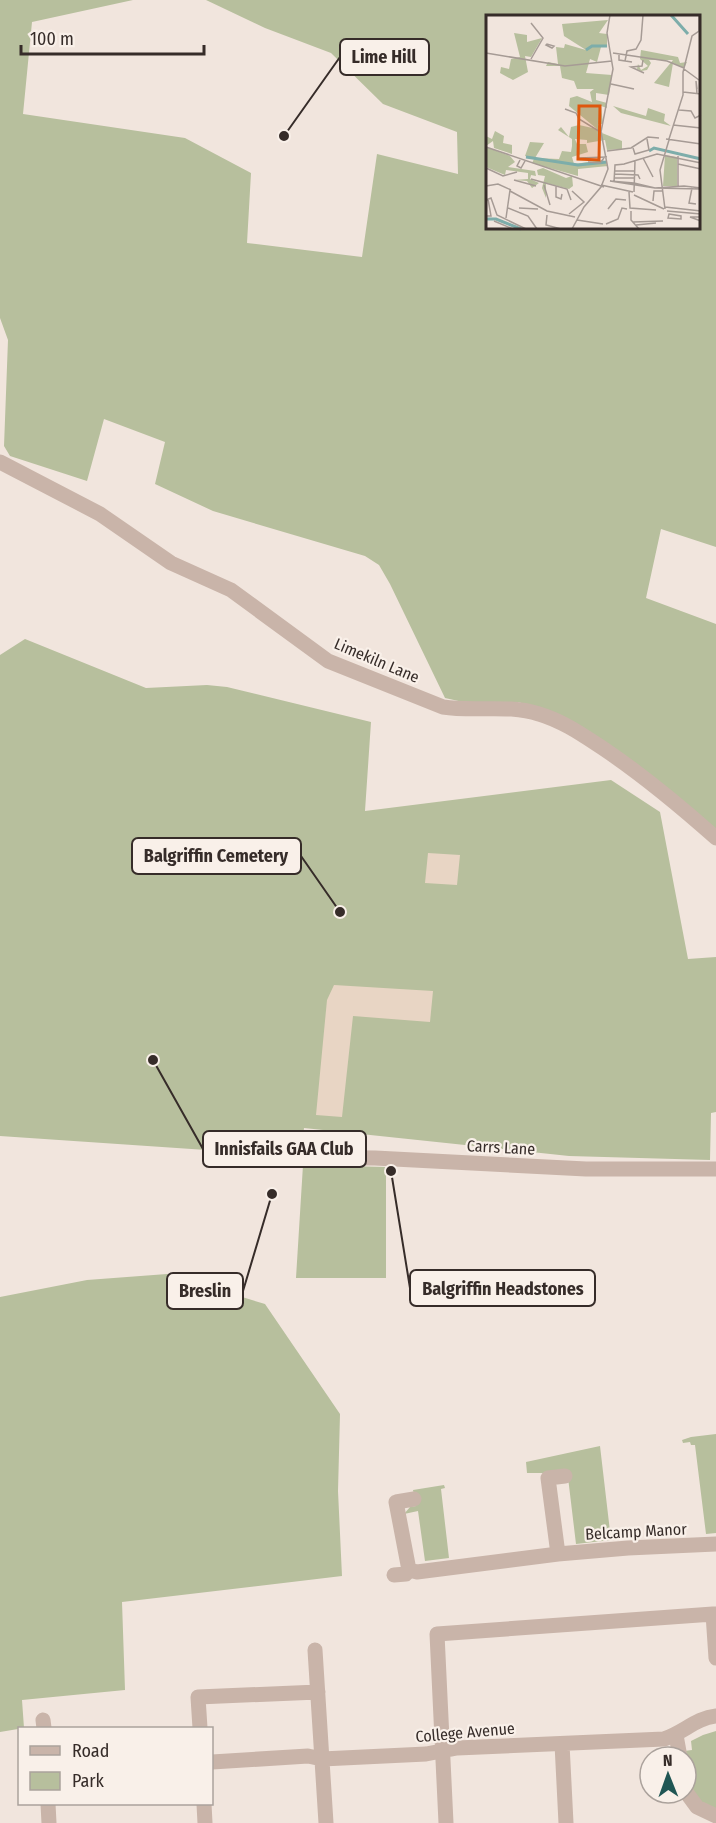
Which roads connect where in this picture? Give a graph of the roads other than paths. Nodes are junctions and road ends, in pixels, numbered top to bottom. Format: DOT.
graph roads {
  1 [pos="0,462"];
  2 [pos="716,838"];
  3 [pos="285,1157"];
  4 [pos="716,1169"];
  5 [pos="565,1476"];
  6 [pos="414,1499"];
  7 [pos="716,1544"];
  8 [pos="558,1554"];
  9 [pos="714,1614"];
  10 [pos="315,1650"];
  11 [pos="716,1658"];
  12 [pos="318,1692"];
  13 [pos="716,1716"];
  14 [pos="200,1727"];
  15 [pos="676,1735"];
  16 [pos="562,1744"];
  17 [pos="678,1745"];
  18 [pos="442,1752"];
  19 [pos="322,1759"];
  20 [pos="213,1762"];
  21 [pos="48,1805"];
  22 [pos="204,1805"];
  23 [pos="696,1805"];
  24 [pos="716,1816"];
  25 [pos="49,1823"];
  26 [pos="205,1823"];
  27 [pos="326,1823"];
  28 [pos="446,1823"];
  29 [pos="566,1823"];
  1 -- 2 [label="street, Limekiln Lane"];
  3 -- 4 [label="street, Carrs Lane"];
  5 -- 8 [label="street"];
  6 -- 8 [label="street, Belcamp Manor"];
  7 -- 8 [label="street, Belcamp Manor"];
  9 -- 11 [label="street"];
  9 -- 18 [label="street"];
  10 -- 12 [label="street"];
  12 -- 14 [label="street"];
  12 -- 19 [label="street"];
  13 -- 15 [label="street, College Avenue"];
  15 -- 16 [label="street, College Avenue"];
  15 -- 17 [label="street"];
  16 -- 18 [label="street, College Avenue"];
  16 -- 29 [label="street"];
  18 -- 19 [label="street, College Avenue"];
  18 -- 28 [label="street"];
  19 -- 20 [label="street, College Avenue"];
  19 -- 27 [label="street"];
  21 -- 25 [label="street"];
  22 -- 26 [label="street"];
  23 -- 24 [label="street"];
}
